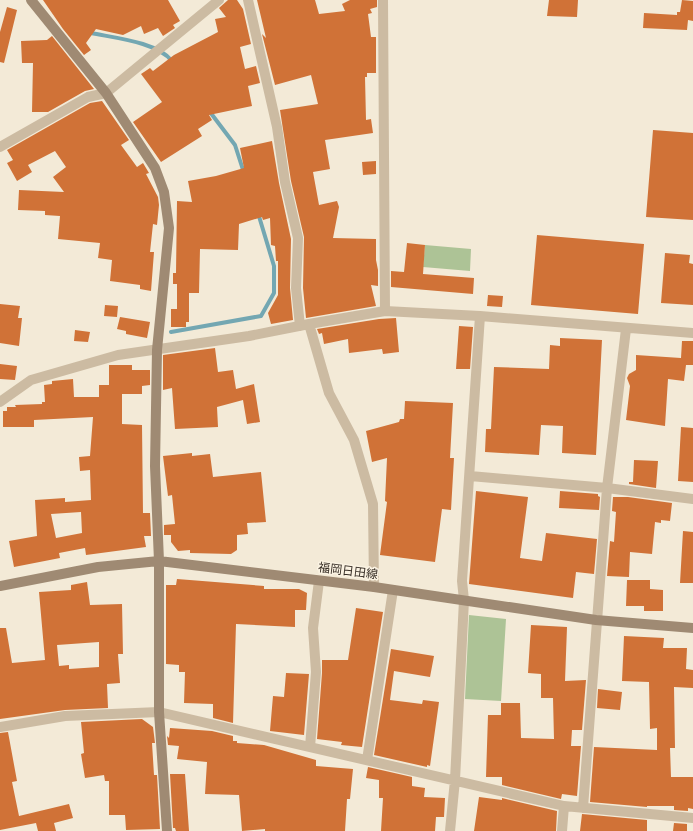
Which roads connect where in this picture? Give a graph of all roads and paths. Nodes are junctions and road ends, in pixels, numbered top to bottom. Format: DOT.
graph roads {
  1 [pos="31,0"];
  2 [pos="248,0"];
  3 [pos="383,0"];
  4 [pos="216,1"];
  5 [pos="106,93"];
  6 [pos="0,147"];
  7 [pos="385,311"];
  8 [pos="480,316"];
  9 [pos="305,325"];
  10 [pos="626,328"];
  11 [pos="693,333"];
  12 [pos="156,350"];
  13 [pos="0,402"];
  14 [pos="470,476"];
  15 [pos="607,488"];
  16 [pos="693,499"];
  17 [pos="159,561"];
  18 [pos="319,581"];
  19 [pos="0,586"];
  20 [pos="374,587"];
  21 [pos="393,590"];
  22 [pos="464,600"];
  23 [pos="596,620"];
  24 [pos="693,628"];
  25 [pos="159,712"];
  26 [pos="0,727"];
  27 [pos="310,747"];
  28 [pos="367,760"];
  29 [pos="455,780"];
  30 [pos="564,806"];
  31 [pos="583,808"];
  32 [pos="693,818"];
  33 [pos="167,831"];
  34 [pos="450,831"];
  35 [pos="562,831"];
  1 -- 5 [label="street"];
  2 -- 9 [label="street"];
  3 -- 7 [label="street"];
  4 -- 5 [label="street"];
  5 -- 6 [label="street"];
  5 -- 12 [label="street"];
  7 -- 8 [label="street"];
  7 -- 9 [label="street"];
  8 -- 10 [label="street"];
  8 -- 14 [label="street"];
  9 -- 12 [label="street"];
  9 -- 20 [label="street"];
  10 -- 11 [label="street"];
  10 -- 15 [label="street"];
  12 -- 13 [label="street"];
  12 -- 17 [label="street"];
  14 -- 15 [label="street"];
  14 -- 22 [label="street"];
  15 -- 16 [label="street"];
  15 -- 23 [label="street"];
  17 -- 18 [label="street, 福岡日田線"];
  17 -- 19 [label="street, 福岡日田線"];
  17 -- 25 [label="street"];
  18 -- 20 [label="street, 福岡日田線"];
  18 -- 27 [label="street"];
  20 -- 21 [label="street, 福岡日田線"];
  21 -- 22 [label="street, 福岡日田線"];
  21 -- 28 [label="street"];
  22 -- 23 [label="street, 福岡日田線"];
  22 -- 29 [label="street"];
  23 -- 24 [label="street, 福岡日田線"];
  23 -- 31 [label="street"];
  25 -- 26 [label="street"];
  25 -- 27 [label="street"];
  25 -- 33 [label="street"];
  27 -- 28 [label="street"];
  28 -- 29 [label="street"];
  29 -- 30 [label="street"];
  29 -- 34 [label="street"];
  30 -- 31 [label="street"];
  30 -- 35 [label="street"];
  31 -- 32 [label="street"];
}
